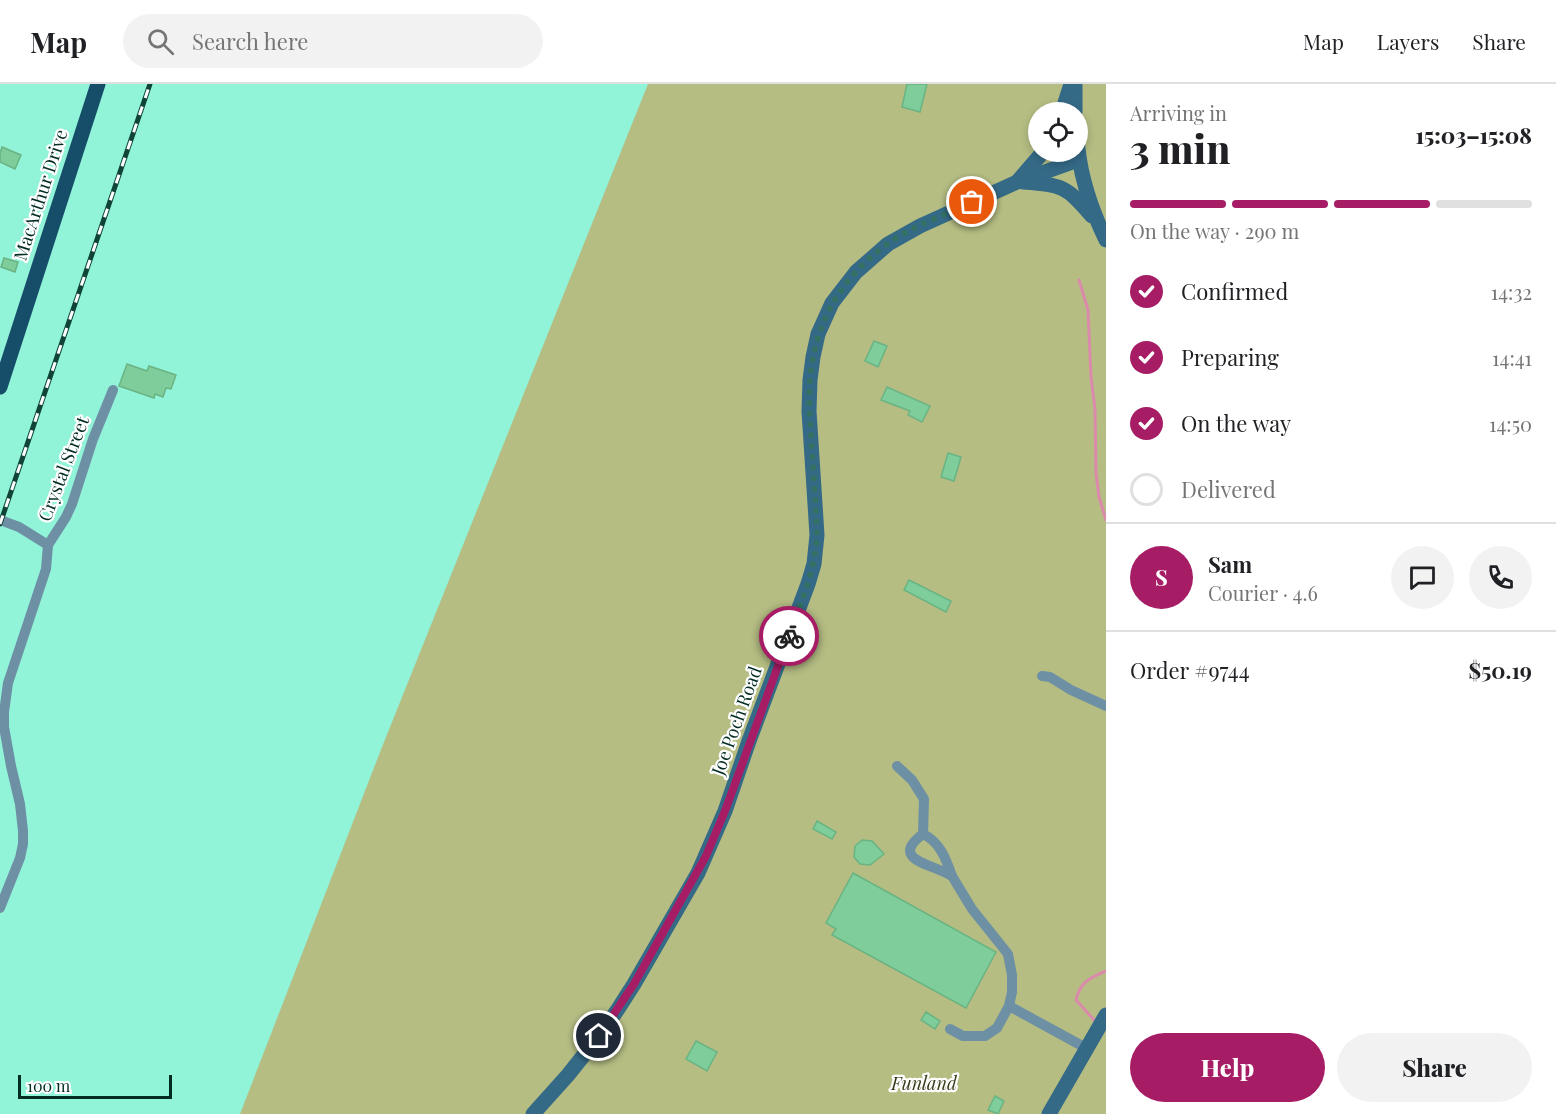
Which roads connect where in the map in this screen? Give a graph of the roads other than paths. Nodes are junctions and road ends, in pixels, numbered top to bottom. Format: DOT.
graph roads {
  1 [pos="98,84"];
  2 [pos="1073,84"];
  3 [pos="1066,102"];
  4 [pos="1074,102"];
  5 [pos="1034,162"];
  6 [pos="1072,162"];
  7 [pos="1079,162"];
  8 [pos="1017,182"];
  9 [pos="1098,222"];
  10 [pos="1106,240"];
  11 [pos="0,387"];
  12 [pos="113,390"];
  13 [pos="0,520"];
  14 [pos="48,545"];
  15 [pos="1042,676"];
  16 [pos="1106,706"];
  17 [pos="897,766"];
  18 [pos="923,834"];
  19 [pos="952,876"];
  20 [pos="0,908"];
  21 [pos="1009,1006"];
  22 [pos="1106,1015"];
  23 [pos="950,1029"];
  24 [pos="1086,1048"];
  25 [pos="533,1114"];
  26 [pos="1049,1114"];
  1 -- 11 [label="main road, MacArthur Drive"];
  2 -- 3 [label="street"];
  2 -- 4 [label="street"];
  5 -- 8 [label="street, Joe Poch Road"];
  6 -- 8 [label="street, Joe Poch Road"];
  7 -- 9 [label="street"];
  8 -- 9 [label="street, Joe Poch Road"];
  8 -- 25 [label="street, Joe Poch Road"];
  9 -- 10 [label="street"];
  12 -- 14 [label="street, Crystal Street"];
  13 -- 14 [label="street"];
  14 -- 20 [label="street, Crystal Street"];
  15 -- 16 [label="street"];
  17 -- 18 [label="street"];
  18 -- 19 [label="street"];
  18 -- 19 [label="street"];
  19 -- 21 [label="street"];
  21 -- 23 [label="street"];
  21 -- 24 [label="street"];
  22 -- 24 [label="street"];
  24 -- 26 [label="street"];
}
